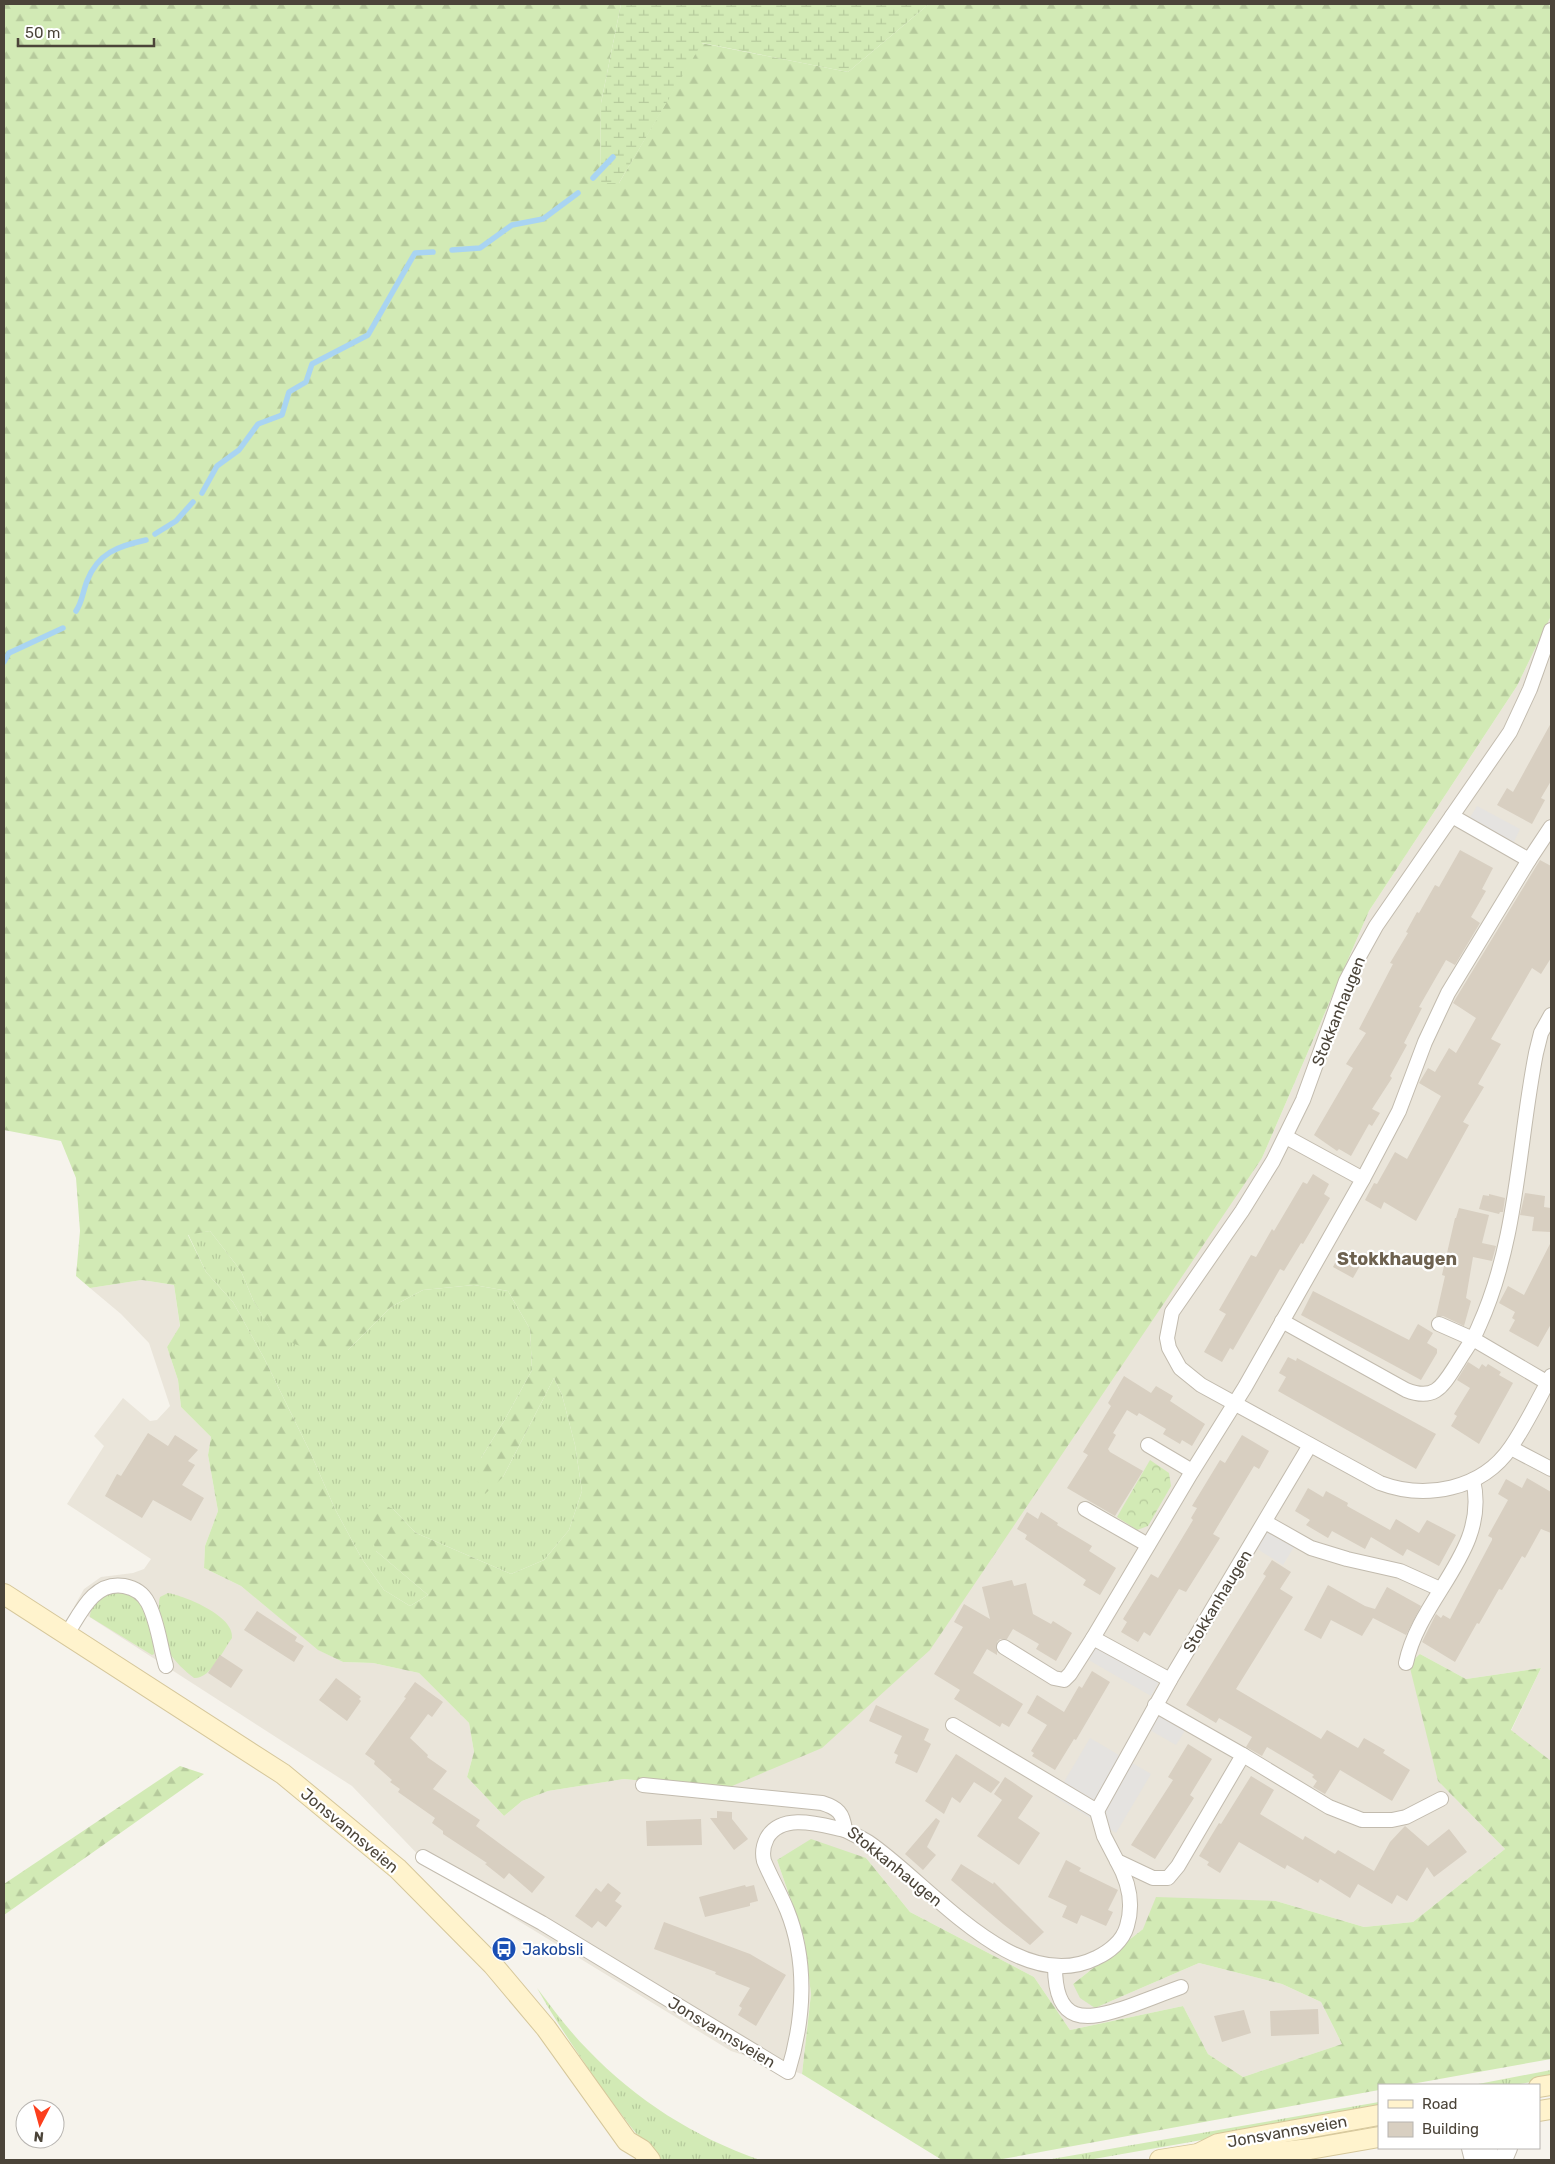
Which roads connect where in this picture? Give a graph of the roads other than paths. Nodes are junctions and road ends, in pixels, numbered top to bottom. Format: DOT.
graph roads {
  1 [pos="1551,630"];
  2 [pos="1452,816"];
  3 [pos="1551,827"];
  4 [pos="1529,860"];
  5 [pos="1551,1015"];
  6 [pos="1286,1137"];
  7 [pos="1363,1179"];
  8 [pos="1282,1321"];
  9 [pos="1439,1324"];
  10 [pos="1472,1339"];
  11 [pos="1550,1379"];
  12 [pos="1235,1404"];
  13 [pos="1148,1445"];
  14 [pos="1310,1445"];
  15 [pos="1511,1448"];
  16 [pos="1551,1469"];
  17 [pos="1192,1471"];
  18 [pos="1473,1480"];
  19 [pos="1085,1509"];
  20 [pos="1265,1522"];
  21 [pos="1148,1545"];
  22 [pos="1440,1590"];
  23 [pos="4,1594"];
  24 [pos="67,1634"];
  25 [pos="1092,1638"];
  26 [pos="1004,1647"];
  27 [pos="1406,1663"];
  28 [pos="166,1666"];
  29 [pos="1170,1680"];
  30 [pos="1155,1705"];
  31 [pos="953,1725"];
  32 [pos="1244,1755"];
  33 [pos="643,1785"];
  34 [pos="1441,1799"];
  35 [pos="1097,1811"];
  36 [pos="845,1830"];
  37 [pos="424,1857"];
  38 [pos="1117,1861"];
  39 [pos="1055,1966"];
  40 [pos="1182,1987"];
  41 [pos="1378,2115"];
  42 [pos="1378,2137"];
  43 [pos="628,2151"];
  44 [pos="1198,2154"];
  45 [pos="650,2160"];
  46 [pos="1160,2160"];
  1 -- 2 [label="street, Stokkanhaugen"];
  2 -- 4 [label="street"];
  2 -- 6 [label="street, Stokkanhaugen"];
  3 -- 4 [label="street"];
  4 -- 7 [label="street"];
  5 -- 10 [label="street"];
  6 -- 7 [label="street"];
  6 -- 12 [label="street, Stokkanhaugen"];
  7 -- 8 [label="street"];
  8 -- 10 [label="street"];
  8 -- 12 [label="street"];
  9 -- 10 [label="street, Stokkanhaugen"];
  10 -- 11 [label="street, Stokkanhaugen"];
  11 -- 15 [label="street, Stokkanhaugen"];
  12 -- 14 [label="street, Stokkanhaugen"];
  12 -- 17 [label="street"];
  13 -- 17 [label="street"];
  14 -- 18 [label="street, Stokkanhaugen"];
  14 -- 20 [label="street, Stokkanhaugen"];
  15 -- 16 [label="street"];
  15 -- 18 [label="street, Stokkanhaugen"];
  17 -- 21 [label="street"];
  18 -- 22 [label="street"];
  19 -- 21 [label="street"];
  20 -- 22 [label="street"];
  20 -- 29 [label="street, Stokkanhaugen"];
  21 -- 25 [label="street"];
  22 -- 27 [label="street"];
  23 -- 24 [label="main road, Jonsvannsveien"];
  24 -- 28 [label="street"];
  24 -- 43 [label="main road, Jonsvannsveien"];
  25 -- 26 [label="street"];
  25 -- 29 [label="street"];
  29 -- 30 [label="street, Stokkanhaugen"];
  30 -- 32 [label="street"];
  30 -- 35 [label="street, Stokkanhaugen"];
  31 -- 35 [label="street"];
  32 -- 34 [label="street"];
  32 -- 38 [label="street"];
  33 -- 36 [label="street, Stokkanhaugen"];
  35 -- 38 [label="street, Stokkanhaugen"];
  36 -- 37 [label="street, Jonsvannsveien"];
  36 -- 39 [label="street, Stokkanhaugen"];
  38 -- 39 [label="street, Stokkanhaugen"];
  39 -- 40 [label="street"];
  41 -- 44 [label="main road, Jonsvannsveien"];
  42 -- 44 [label="main road, Jonsvannsveien"];
  43 -- 45 [label="main road, Jonsvannsveien"];
  44 -- 46 [label="main road, Jonsvannsveien"];
}
